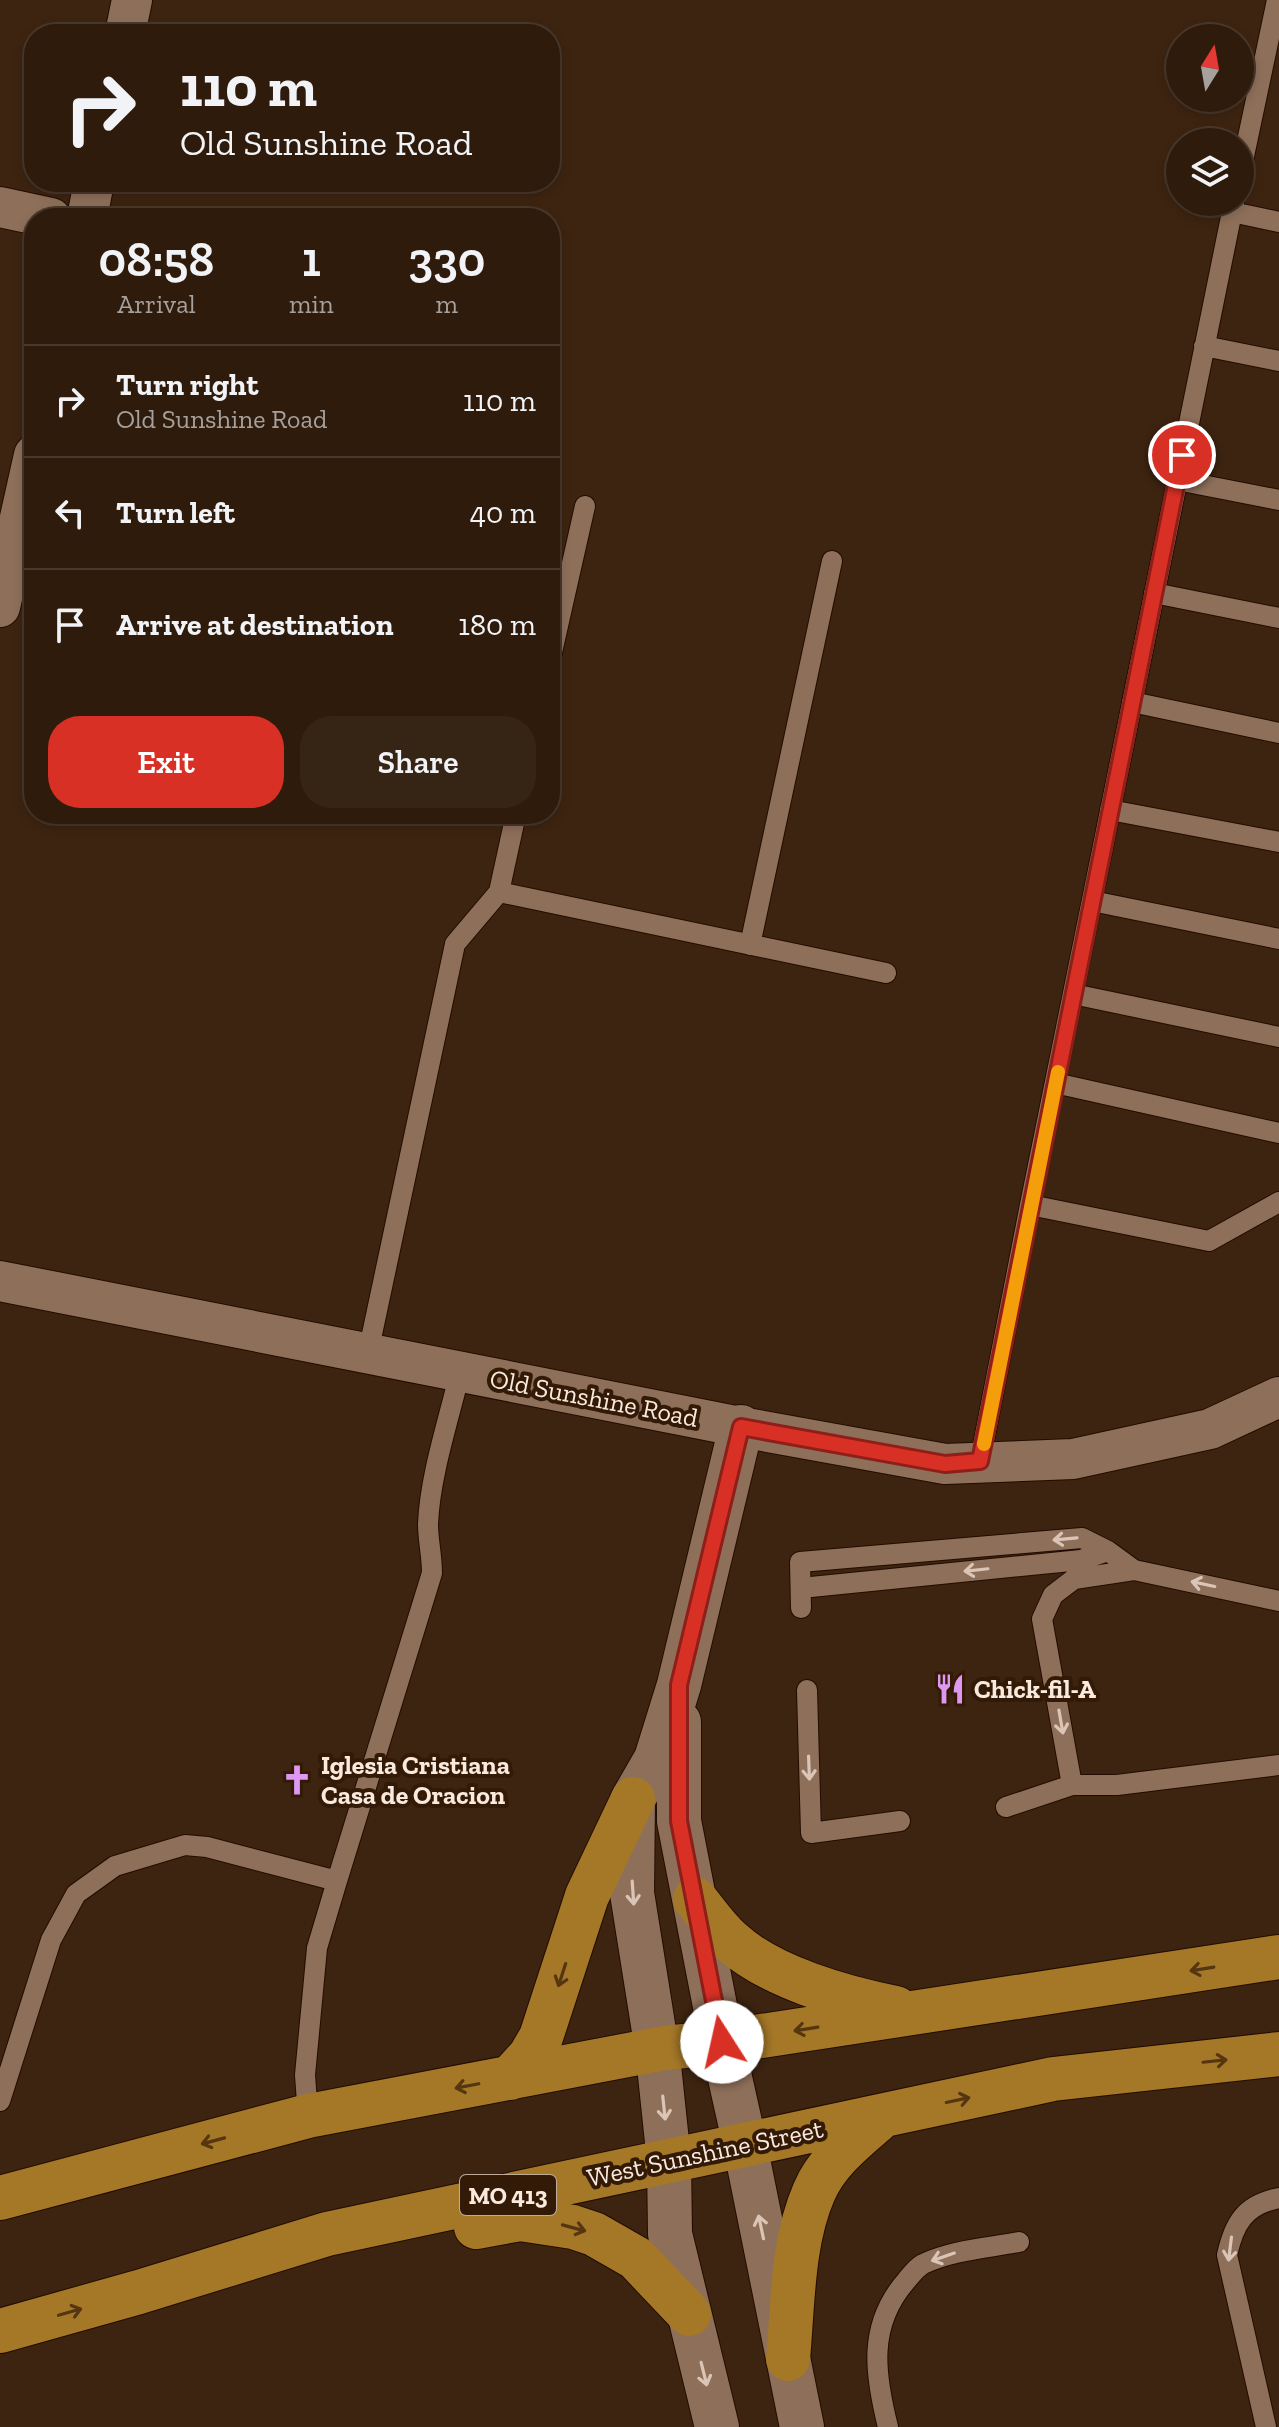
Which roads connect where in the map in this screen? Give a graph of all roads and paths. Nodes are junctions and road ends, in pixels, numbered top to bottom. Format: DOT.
graph roads {
  1 [pos="132,0"];
  2 [pos="1277,0"];
  3 [pos="127,24"];
  4 [pos="1273,44"];
  5 [pos="1252,128"];
  6 [pos="0,207"];
  7 [pos="24,212"];
  8 [pos="1254,214"];
  9 [pos="1231,216"];
  10 [pos="1279,222"];
  11 [pos="1204,346"];
  12 [pos="1279,361"];
  13 [pos="1177,480"];
  14 [pos="24,500"];
  15 [pos="1279,500"];
  16 [pos="585,506"];
  17 [pos="832,561"];
  18 [pos="1154,593"];
  19 [pos="0,607"];
  20 [pos="560,617"];
  21 [pos="1279,618"];
  22 [pos="1132,702"];
  23 [pos="1279,733"];
  24 [pos="1110,810"];
  25 [pos="514,824"];
  26 [pos="1279,842"];
  27 [pos="499,892"];
  28 [pos="1092,901"];
  29 [pos="1279,939"];
  30 [pos="750,945"];
  31 [pos="886,973"];
  32 [pos="1073,994"];
  33 [pos="1279,1037"];
  34 [pos="1055,1083"];
  35 [pos="1279,1133"];
  36 [pos="1279,1202"];
  37 [pos="1030,1205"];
  38 [pos="0,1281"];
  39 [pos="368,1353"];
  40 [pos="460,1372"];
  41 [pos="1279,1397"];
  42 [pos="741,1427"];
  43 [pos="980,1461"];
  44 [pos="1134,1570"];
  45 [pos="801,1598"];
  46 [pos="1279,1601"];
  47 [pos="679,1685"];
  48 [pos="807,1690"];
  49 [pos="1279,1765"];
  50 [pos="1072,1785"];
  51 [pos="633,1799"];
  52 [pos="1006,1807"];
  53 [pos="900,1821"];
  54 [pos="337,1881"];
  55 [pos="695,1899"];
  56 [pos="1279,1957"];
  57 [pos="918,2012"];
  58 [pos="722,2042"];
  59 [pos="657,2050"];
  60 [pos="1279,2054"];
  61 [pos="510,2078"];
  62 [pos="0,2101"];
  63 [pos="308,2116"];
  64 [pos="882,2116"];
  65 [pos="745,2145"];
  66 [pos="669,2161"];
  67 [pos="0,2198"];
  68 [pos="1279,2198"];
  69 [pos="1019,2242"];
  70 [pos="139,2292"];
  71 [pos="689,2314"];
  72 [pos="0,2331"];
  73 [pos="788,2359"];
  74 [pos="717,2427"];
  75 [pos="802,2427"];
  76 [pos="888,2427"];
  77 [pos="1266,2427"];
  1 -- 3 [label="street"];
  2 -- 4 [label="lane"];
  4 -- 5 [label="lane"];
  6 -- 7 [label="street"];
  8 -- 10 [label="lane"];
  9 -- 11 [label="lane"];
  11 -- 12 [label="lane"];
  11 -- 13 [label="lane"];
  13 -- 15 [label="lane"];
  13 -- 18 [label="lane"];
  14 -- 19 [label="street"];
  16 -- 20 [label="lane"];
  17 -- 30 [label="lane"];
  18 -- 21 [label="lane"];
  18 -- 22 [label="lane"];
  22 -- 23 [label="lane"];
  22 -- 24 [label="lane"];
  24 -- 26 [label="lane"];
  24 -- 28 [label="lane"];
  25 -- 27 [label="lane"];
  27 -- 30 [label="lane"];
  27 -- 39 [label="lane"];
  28 -- 29 [label="lane"];
  28 -- 32 [label="lane"];
  30 -- 31 [label="lane"];
  32 -- 33 [label="lane"];
  32 -- 34 [label="lane"];
  34 -- 35 [label="lane"];
  34 -- 37 [label="lane"];
  36 -- 37 [label="lane"];
  37 -- 43 [label="lane"];
  38 -- 39 [label="street, Old Sunshine Road"];
  39 -- 40 [label="street, Old Sunshine Road"];
  40 -- 42 [label="street, Old Sunshine Road"];
  40 -- 54 [label="lane"];
  41 -- 43 [label="street, Old Sunshine Road"];
  42 -- 43 [label="street, Old Sunshine Road"];
  42 -- 47 [label="street"];
  44 -- 45 [label="lane, one-way"];
  46 -- 44 [label="lane, one-way"];
  44 -- 50 [label="lane, one-way"];
  47 -- 51 [label="street"];
  47 -- 55 [label="street"];
  48 -- 53 [label="lane, one-way"];
  49 -- 50 [label="lane"];
  50 -- 52 [label="lane"];
  51 -- 59 [label="street, one-way"];
  51 -- 61 [label="main road, one-way"];
  54 -- 62 [label="lane"];
  54 -- 63 [label="lane"];
  55 -- 57 [label="main road"];
  55 -- 58 [label="street"];
  56 -- 57 [label="main road, one-way"];
  57 -- 58 [label="main road, one-way"];
  58 -- 59 [label="main road"];
  58 -- 65 [label="street"];
  59 -- 61 [label="main road"];
  59 -- 66 [label="street, one-way"];
  64 -- 60 [label="main road, West Sunshine Street / MO 413, one-way"];
  61 -- 63 [label="main road, one-way"];
  63 -- 67 [label="main road, one-way"];
  64 -- 65 [label="main road, West Sunshine Street / MO 413"];
  64 -- 73 [label="main road"];
  65 -- 66 [label="main road, West Sunshine Street / MO 413"];
  73 -- 65 [label="street, one-way"];
  66 -- 70 [label="main road, West Sunshine Street / MO 413"];
  66 -- 71 [label="street"];
  68 -- 77 [label="lane, one-way"];
  69 -- 76 [label="lane, one-way"];
  70 -- 71 [label="main road, one-way"];
  72 -- 70 [label="main road, West Sunshine Street / MO 413, one-way"];
  71 -- 74 [label="street, one-way"];
  73 -- 75 [label="street"];
}
